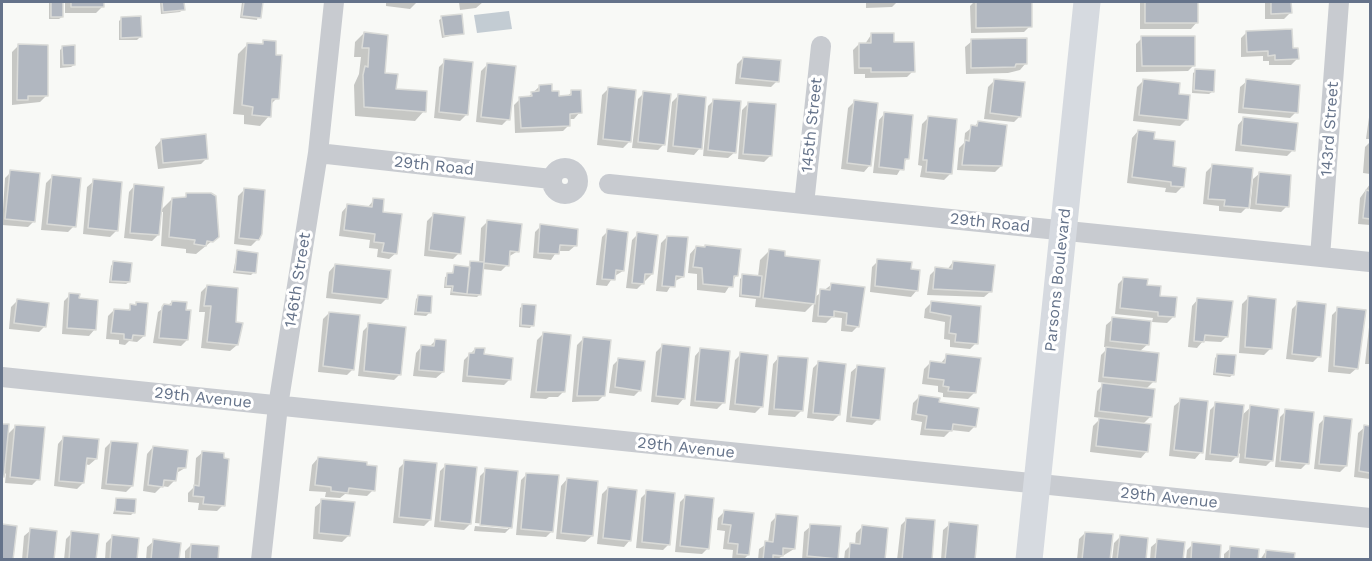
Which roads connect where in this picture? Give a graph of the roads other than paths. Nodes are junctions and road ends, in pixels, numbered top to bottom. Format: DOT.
graph roads {
  1 [pos="334,2"];
  2 [pos="1087,2"];
  3 [pos="1339,2"];
  4 [pos="821,46"];
  5 [pos="318,153"];
  6 [pos="551,179"];
  7 [pos="609,184"];
  8 [pos="804,204"];
  9 [pos="1063,230"];
  10 [pos="1320,257"];
  11 [pos="1371,262"];
  12 [pos="2,377"];
  13 [pos="278,406"];
  14 [pos="1036,484"];
  15 [pos="1371,518"];
  16 [pos="261,560"];
  17 [pos="1029,560"];
  1 -- 5 [label="street, 146th Street"];
  2 -- 9 [label="street, Parsons Boulevard"];
  3 -- 10 [label="street, 143rd Street"];
  4 -- 8 [label="street, 145th Street"];
  5 -- 6 [label="street, 29th Road"];
  5 -- 13 [label="street, 146th Street"];
  7 -- 8 [label="street, 29th Road"];
  8 -- 9 [label="street, 29th Road"];
  9 -- 10 [label="street, 29th Road"];
  9 -- 14 [label="street, Parsons Boulevard"];
  10 -- 11 [label="street, 29th Road"];
  12 -- 13 [label="street, 29th Avenue"];
  13 -- 14 [label="street, 29th Avenue"];
  13 -- 16 [label="street, 146th Street"];
  14 -- 15 [label="street, 29th Avenue"];
  14 -- 17 [label="street, Parsons Boulevard"];
}
